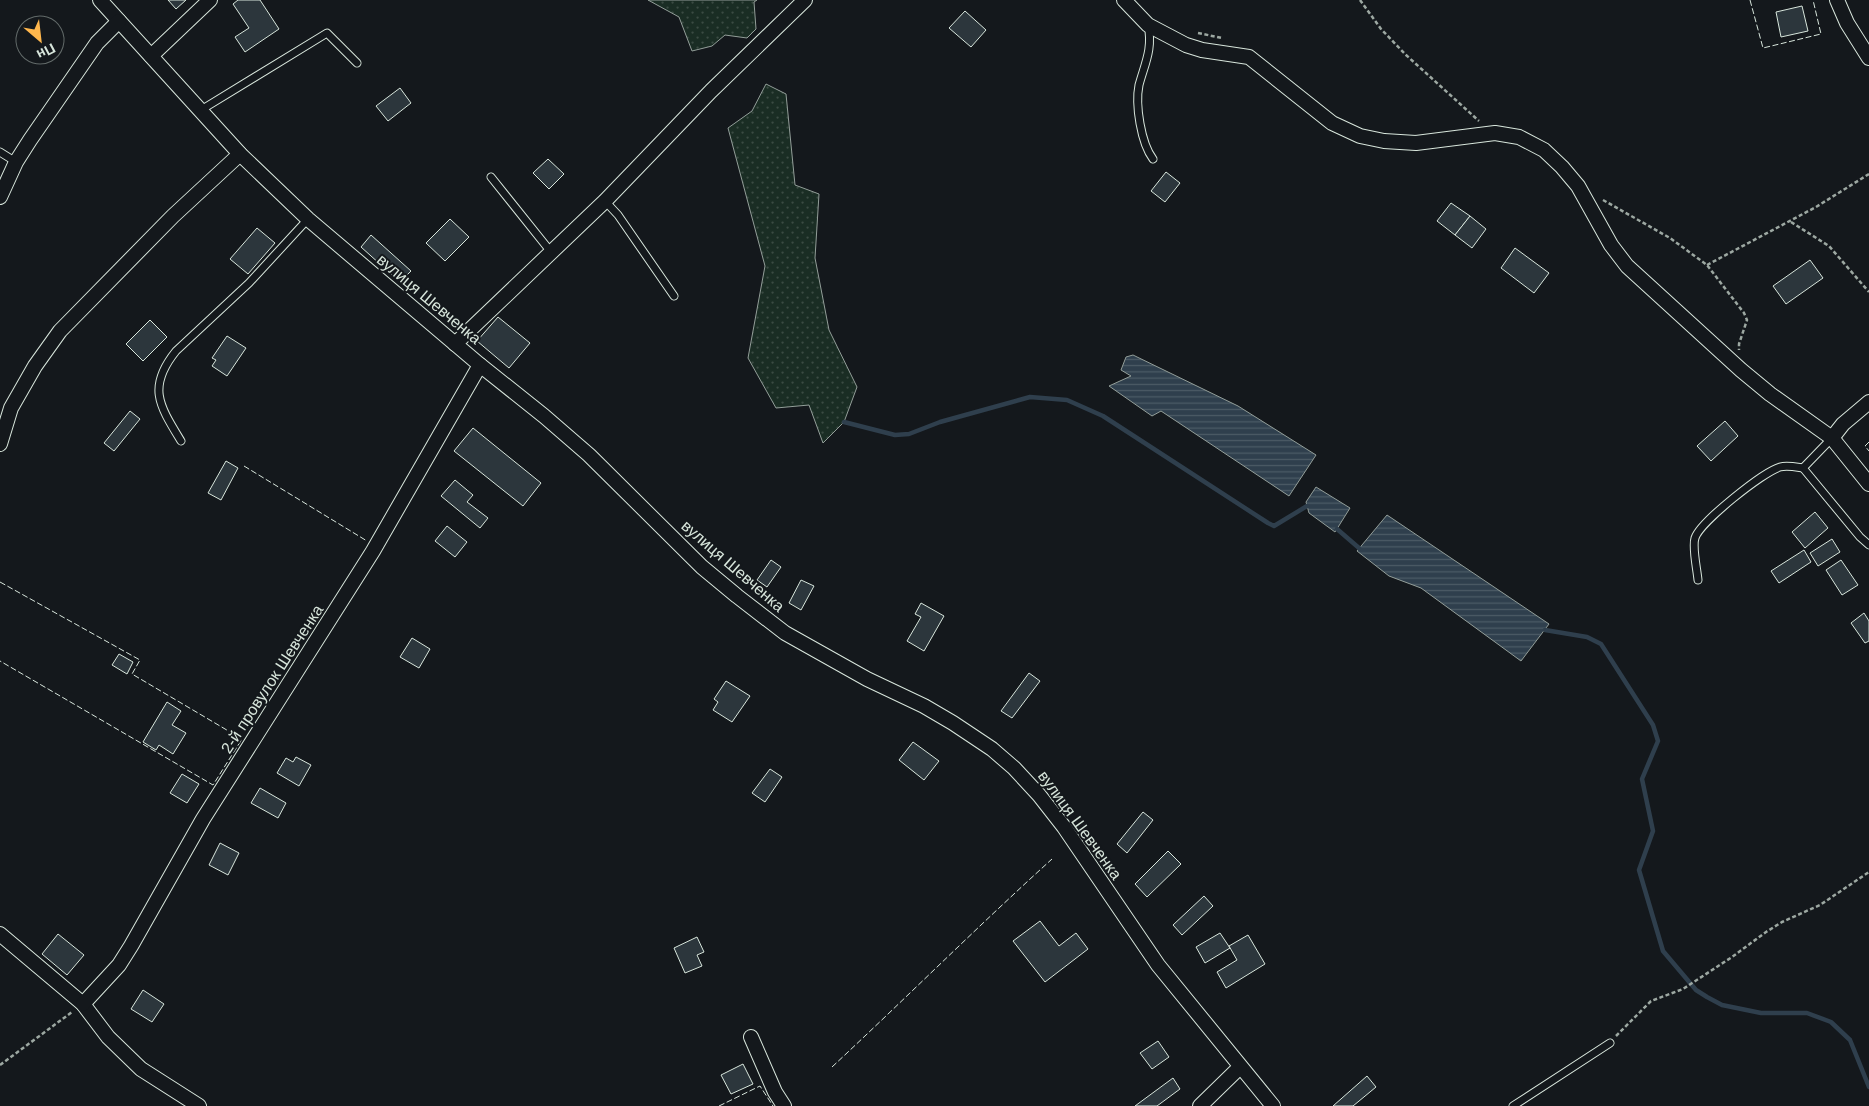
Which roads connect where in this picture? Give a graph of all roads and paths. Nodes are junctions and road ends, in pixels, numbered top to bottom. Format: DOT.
graph roads {
  1 [pos="100,0"];
  2 [pos="210,0"];
  3 [pos="805,0"];
  4 [pos="1124,0"];
  5 [pos="1360,0"];
  6 [pos="1836,0"];
  7 [pos="119,21"];
  8 [pos="1148,24"];
  9 [pos="151,56"];
  10 [pos="1869,58"];
  11 [pos="357,64"];
  12 [pos="201,110"];
  13 [pos="1495,133"];
  14 [pos="0,152"];
  15 [pos="240,154"];
  16 [pos="1153,159"];
  17 [pos="16,162"];
  18 [pos="1869,174"];
  19 [pos="491,177"];
  20 [pos="0,197"];
  21 [pos="1603,200"];
  22 [pos="605,201"];
  23 [pos="308,219"];
  24 [pos="1791,222"];
  25 [pos="551,252"];
  26 [pos="1708,265"];
  27 [pos="1869,292"];
  28 [pos="674,296"];
  29 [pos="455,344"];
  30 [pos="480,365"];
  31 [pos="1741,370"];
  32 [pos="1869,402"];
  33 [pos="1832,438"];
  34 [pos="181,441"];
  35 [pos="0,444"];
  36 [pos="1803,468"];
  37 [pos="1869,484"];
  38 [pos="1869,545"];
  39 [pos="1698,580"];
  40 [pos="1869,872"];
  41 [pos="0,934"];
  42 [pos="83,1004"];
  43 [pos="751,1037"];
  44 [pos="1610,1043"];
  45 [pos="0,1065"];
  46 [pos="1240,1067"];
  47 [pos="199,1106"];
  48 [pos="784,1106"];
  49 [pos="1200,1106"];
  50 [pos="1273,1106"];
  51 [pos="1513,1106"];
  1 -- 7 [label="street, вулиця Шевченка"];
  2 -- 9 [label="street"];
  3 -- 22 [label="street"];
  4 -- 8 [label="street"];
  5 -- 13 [label="path"];
  6 -- 10 [label="street"];
  7 -- 9 [label="street, вулиця Шевченка"];
  7 -- 17 [label="street"];
  8 -- 13 [label="street"];
  8 -- 16 [label="lane"];
  9 -- 12 [label="street, вулиця Шевченка"];
  11 -- 12 [label="lane"];
  12 -- 15 [label="street, вулиця Шевченка"];
  13 -- 31 [label="street"];
  14 -- 17 [label="lane"];
  15 -- 23 [label="street, вулиця Шевченка"];
  15 -- 35 [label="street"];
  17 -- 20 [label="street"];
  18 -- 24 [label="path"];
  19 -- 25 [label="lane"];
  21 -- 26 [label="path"];
  22 -- 25 [label="street"];
  22 -- 28 [label="lane"];
  23 -- 29 [label="street, вулиця Шевченка"];
  23 -- 34 [label="lane"];
  24 -- 26 [label="path"];
  24 -- 27 [label="path"];
  25 -- 29 [label="street"];
  26 -- 31 [label="path"];
  29 -- 30 [label="street, вулиця Шевченка"];
  30 -- 42 [label="street, 2-й провулок Шевченка"];
  30 -- 46 [label="street, вулиця Шевченка"];
  31 -- 33 [label="street"];
  32 -- 33 [label="street"];
  33 -- 36 [label="lane"];
  33 -- 37 [label="street"];
  36 -- 38 [label="lane"];
  36 -- 39 [label="lane"];
  40 -- 44 [label="path"];
  41 -- 42 [label="street"];
  42 -- 45 [label="path"];
  42 -- 47 [label="street"];
  43 -- 48 [label="street"];
  44 -- 51 [label="lane"];
  46 -- 49 [label="street"];
  46 -- 50 [label="street, вулиця Шевченка"];
}
